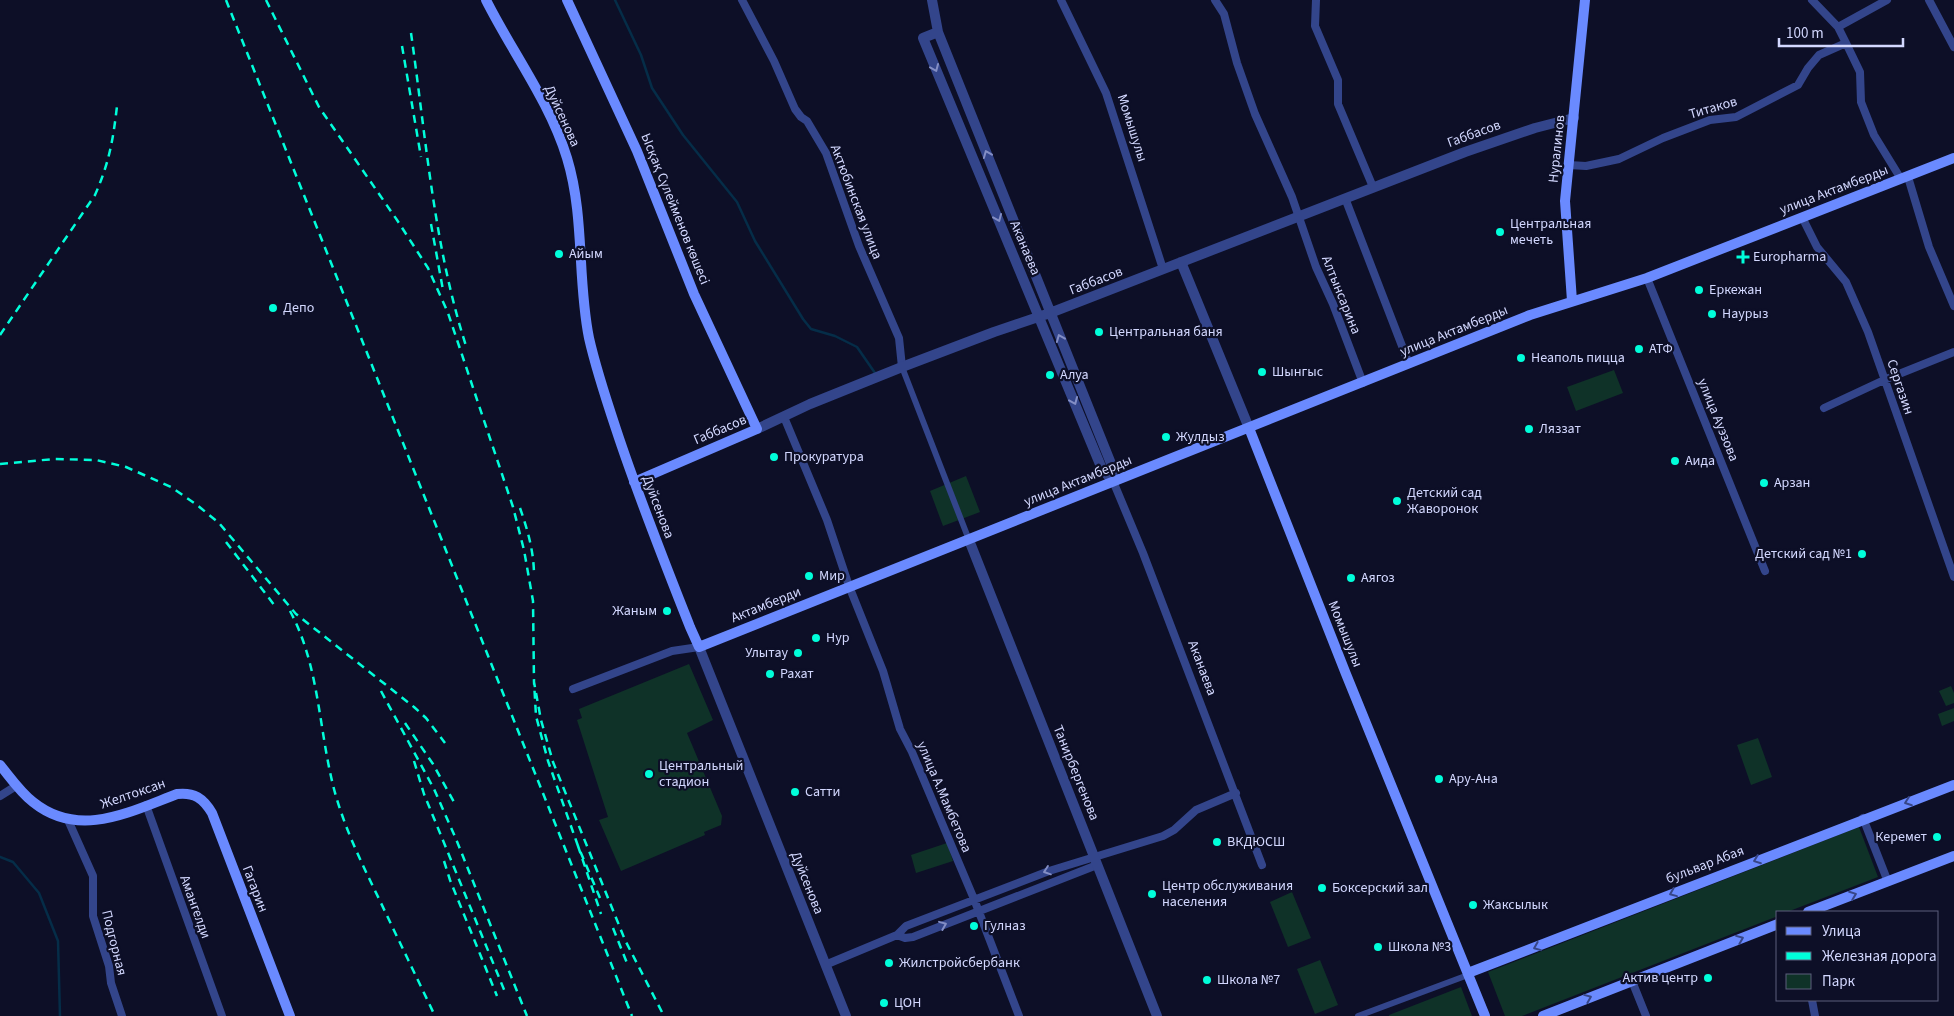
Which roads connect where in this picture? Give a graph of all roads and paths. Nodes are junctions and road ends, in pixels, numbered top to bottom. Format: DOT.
graph roads {
  1 [pos="486,0"];
  2 [pos="567,0"];
  3 [pos="742,0"];
  4 [pos="932,0"];
  5 [pos="1061,0"];
  6 [pos="1215,0"];
  7 [pos="1316,0"];
  8 [pos="1585,0"];
  9 [pos="1812,0"];
  10 [pos="1887,0"];
  11 [pos="1929,0"];
  12 [pos="1838,27"];
  13 [pos="938,32"];
  14 [pos="1846,43"];
  15 [pos="1954,47"];
  16 [pos="1574,118"];
  17 [pos="1954,158"];
  18 [pos="1570,165"];
  19 [pos="1905,178"];
  20 [pos="1373,187"];
  21 [pos="1345,198"];
  22 [pos="1298,216"];
  23 [pos="1802,216"];
  24 [pos="1181,262"];
  25 [pos="1164,269"];
  26 [pos="1647,278"];
  27 [pos="1572,301"];
  28 [pos="1954,306"];
  29 [pos="1050,313"];
  30 [pos="1039,317"];
  31 [pos="1954,352"];
  32 [pos="1409,364"];
  33 [pos="902,367"];
  34 [pos="1884,380"];
  35 [pos="1363,383"];
  36 [pos="1824,408"];
  37 [pos="784,417"];
  38 [pos="1249,428"];
  39 [pos="757,429"];
  40 [pos="1113,481"];
  41 [pos="634,482"];
  42 [pos="969,540"];
  43 [pos="1765,571"];
  44 [pos="1954,577"];
  45 [pos="849,586"];
  46 [pos="699,647"];
  47 [pos="572,689"];
  48 [pos="0,765"];
  49 [pos="1954,785"];
  50 [pos="16,786"];
  51 [pos="1236,793"];
  52 [pos="177,794"];
  53 [pos="0,796"];
  54 [pos="146,805"];
  55 [pos="1863,818"];
  56 [pos="68,820"];
  57 [pos="1954,856"];
  58 [pos="1095,861"];
  59 [pos="1262,865"];
  60 [pos="1888,882"];
  61 [pos="974,899"];
  62 [pos="979,911"];
  63 [pos="1811,911"];
  64 [pos="1776,925"];
  65 [pos="897,935"];
  66 [pos="826,965"];
  67 [pos="1468,974"];
  68 [pos="1632,981"];
  69 [pos="1812,1001"];
  70 [pos="122,1016"];
  71 [pos="222,1016"];
  72 [pos="290,1016"];
  73 [pos="846,1016"];
  74 [pos="1019,1016"];
  75 [pos="1157,1016"];
  76 [pos="1358,1016"];
  77 [pos="1485,1016"];
  78 [pos="1543,1016"];
  79 [pos="1646,1016"];
  80 [pos="1815,1016"];
  1 -- 41 [label="main road, Дуйсенова"];
  2 -- 39 [label="main road, Ысқақ Сүлейменов көшесі"];
  3 -- 33 [label="street, Актюбинская улица"];
  4 -- 13 [label="street, Аканаева"];
  5 -- 25 [label="street, Момышулы"];
  6 -- 22 [label="street, Алтынсарина"];
  7 -- 20 [label="street"];
  8 -- 16 [label="main road, Нуралинов"];
  9 -- 12 [label="street"];
  10 -- 12 [label="street"];
  11 -- 15 [label="street"];
  12 -- 14 [label="street"];
  29 -- 13 [label="street, Аканаева, one-way"];
  13 -- 30 [label="street, Аканаева, one-way"];
  14 -- 18 [label="street, Титаков"];
  14 -- 19 [label="street"];
  16 -- 18 [label="main road, Нуралинов"];
  16 -- 20 [label="street, Габбасов"];
  17 -- 19 [label="main road, улица Актамберды"];
  18 -- 27 [label="main road, Нуралинов"];
  19 -- 23 [label="main road, улица Актамберды"];
  19 -- 28 [label="street"];
  20 -- 21 [label="street, Габбасов"];
  21 -- 22 [label="street, Габбасов"];
  21 -- 32 [label="street"];
  22 -- 24 [label="street, Габбасов"];
  22 -- 35 [label="street, Алтынсарина"];
  23 -- 26 [label="main road, улица Актамберды"];
  23 -- 34 [label="street, Сергазин"];
  24 -- 25 [label="street, Габбасов"];
  24 -- 38 [label="street, Момышулы"];
  25 -- 29 [label="street, Габбасов"];
  26 -- 27 [label="main road, улица Актамберды"];
  26 -- 43 [label="street, улица Ауэзова"];
  27 -- 32 [label="main road, улица Актамберды"];
  29 -- 30 [label="street, Габбасов"];
  40 -- 29 [label="street, Аканаева, one-way"];
  30 -- 33 [label="street, Габбасов"];
  30 -- 40 [label="street, Аканаева, one-way"];
  31 -- 34 [label="street"];
  32 -- 35 [label="main road, улица Актамберды"];
  33 -- 37 [label="street, Габбасов"];
  33 -- 42 [label="street"];
  34 -- 36 [label="street"];
  34 -- 44 [label="street, Сергазин"];
  35 -- 38 [label="main road, улица Актамберды"];
  37 -- 39 [label="street, Габбасов"];
  37 -- 45 [label="street, улица А.Мамбетова"];
  38 -- 40 [label="main road, улица Актамберды"];
  38 -- 67 [label="main road, Момышулы"];
  39 -- 41 [label="main road, Габбасов"];
  40 -- 42 [label="main road, улица Актамберды"];
  40 -- 51 [label="street, Аканаева"];
  41 -- 46 [label="main road, Дуйсенова"];
  42 -- 45 [label="main road, Актамберди"];
  42 -- 58 [label="street, Танирбергенова"];
  45 -- 46 [label="main road, Актамберди"];
  45 -- 61 [label="street, улица А.Мамбетова"];
  46 -- 47 [label="street, Актамберди"];
  46 -- 66 [label="street, Дуйсенова"];
  48 -- 50 [label="main road, Желтоксан"];
  49 -- 55 [label="main road, бульвар Абая, one-way"];
  50 -- 53 [label="street"];
  50 -- 56 [label="main road, Желтоксан"];
  51 -- 58 [label="street"];
  51 -- 59 [label="street, Аканаева"];
  52 -- 54 [label="main road, Желтоксан"];
  52 -- 72 [label="main road, Гагарин"];
  54 -- 56 [label="main road, Желтоксан"];
  54 -- 71 [label="street, Амангелди"];
  55 -- 60 [label="street"];
  55 -- 67 [label="main road, бульвар Абая, one-way"];
  56 -- 70 [label="street, Подгорная"];
  57 -- 60 [label="main road"];
  58 -- 61 [label="street, one-way"];
  58 -- 62 [label="street"];
  58 -- 75 [label="street, Танирбергенова"];
  63 -- 60 [label="main road, one-way"];
  61 -- 62 [label="street, улица А.Мамбетова"];
  61 -- 65 [label="street"];
  65 -- 62 [label="street, one-way"];
  62 -- 74 [label="street, улица А.Мамбетова"];
  68 -- 64 [label="main road, one-way"];
  65 -- 66 [label="street"];
  66 -- 73 [label="street, Дуйсенова"];
  67 -- 76 [label="street"];
  67 -- 77 [label="main road, Момышулы"];
  78 -- 68 [label="main road, one-way"];
  68 -- 79 [label="street"];
  69 -- 80 [label="street"];
}
